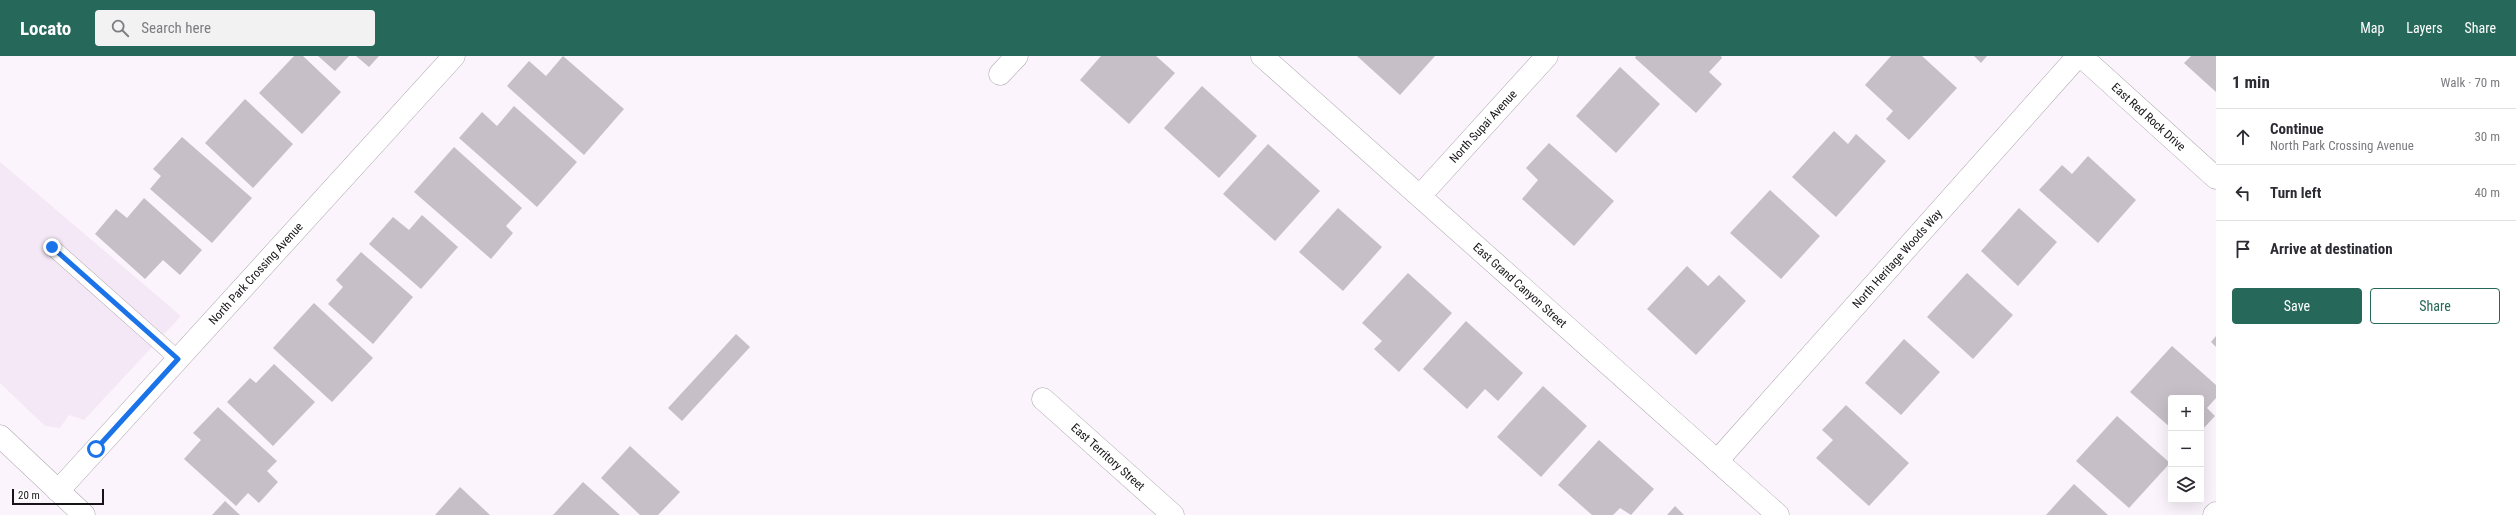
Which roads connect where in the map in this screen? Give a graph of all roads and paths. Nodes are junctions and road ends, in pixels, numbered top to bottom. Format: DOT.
graph roads {
  1 [pos="454,56"];
  2 [pos="1017,56"];
  3 [pos="1262,56"];
  4 [pos="1547,56"];
  5 [pos="2078,56"];
  6 [pos="2081,56"];
  7 [pos="1000,74"];
  8 [pos="2216,178"];
  9 [pos="1420,196"];
  10 [pos="52,247"];
  11 [pos="178,359"];
  12 [pos="1043,399"];
  13 [pos="0,436"];
  14 [pos="1717,461"];
  15 [pos="58,491"];
  16 [pos="84,515"];
  17 [pos="1173,515"];
  18 [pos="1778,515"];
  1 -- 11 [label="street, North Park Crossing Avenue"];
  2 -- 7 [label="street"];
  3 -- 9 [label="street, East Grand Canyon Street"];
  4 -- 9 [label="street, North Supai Avenue"];
  5 -- 14 [label="street, North Heritage Woods Way"];
  6 -- 8 [label="street, East Red Rock Drive"];
  9 -- 14 [label="street, East Grand Canyon Street"];
  10 -- 11 [label="lane"];
  11 -- 15 [label="street, North Park Crossing Avenue"];
  12 -- 17 [label="street, East Territory Street"];
  13 -- 15 [label="street"];
  14 -- 18 [label="street, East Grand Canyon Street"];
  15 -- 16 [label="street"];
}
